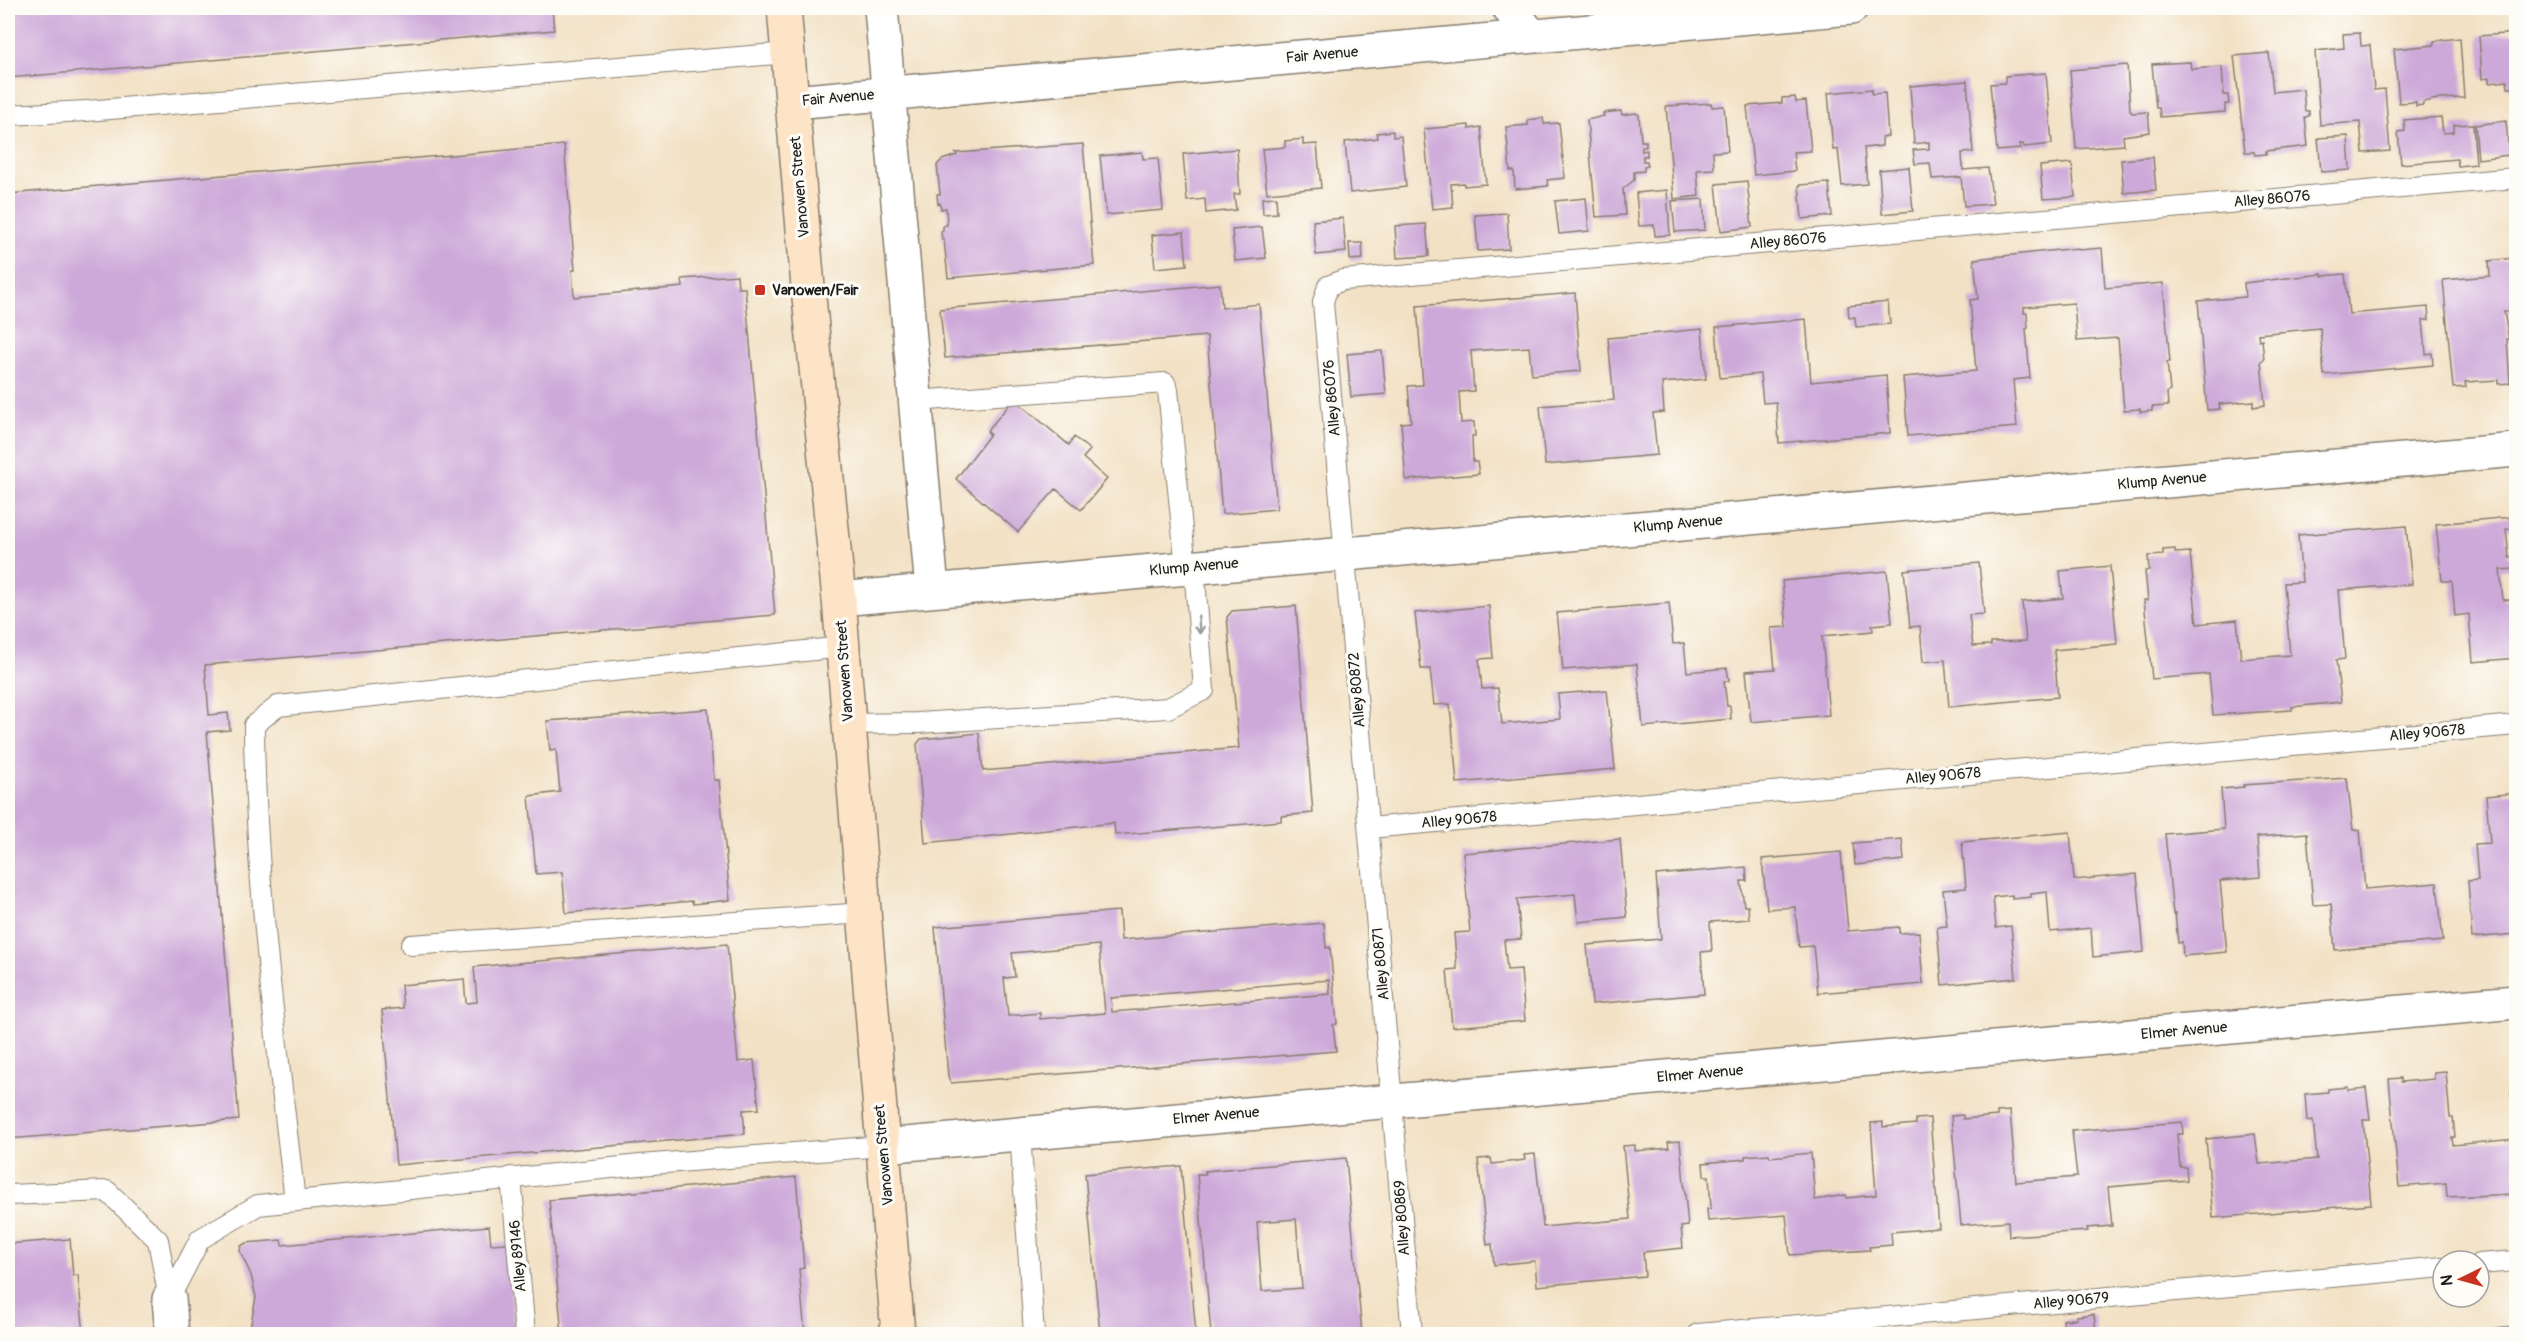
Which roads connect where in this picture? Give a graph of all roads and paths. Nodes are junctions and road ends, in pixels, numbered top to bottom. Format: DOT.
graph roads {
  1 [pos="784,8"];
  2 [pos="881,8"];
  3 [pos="1509,8"];
  4 [pos="1851,8"];
  5 [pos="1532,36"];
  6 [pos="788,53"];
  7 [pos="888,94"];
  8 [pos="793,102"];
  9 [pos="8,115"];
  10 [pos="2517,178"];
  11 [pos="915,401"];
  12 [pos="2517,450"];
  13 [pos="1345,553"];
  14 [pos="1190,567"];
  15 [pos="933,590"];
  16 [pos="839,599"];
  17 [pos="843,647"];
  18 [pos="849,724"];
  19 [pos="2517,725"];
  20 [pos="1369,828"];
  21 [pos="864,913"];
  22 [pos="411,945"];
  23 [pos="2517,1002"];
  24 [pos="1393,1101"];
  25 [pos="1020,1133"];
  26 [pos="883,1146"];
  27 [pos="511,1177"];
  28 [pos="8,1195"];
  29 [pos="295,1201"];
  30 [pos="2517,1261"];
  31 [pos="2491,1263"];
  32 [pos="2431,1268"];
  33 [pos="168,1299"];
  34 [pos="172,1335"];
  35 [pos="525,1335"];
  36 [pos="898,1335"];
  37 [pos="1034,1335"];
  38 [pos="1412,1335"];
  39 [pos="1698,1335"];
  1 -- 6 [label="main road, Vanowen Street"];
  2 -- 7 [label="street"];
  3 -- 5 [label="street"];
  4 -- 5 [label="street, Fair Avenue"];
  5 -- 7 [label="street, Fair Avenue"];
  6 -- 8 [label="main road, Vanowen Street"];
  6 -- 9 [label="lane"];
  7 -- 8 [label="street, Fair Avenue"];
  7 -- 11 [label="street"];
  8 -- 16 [label="main road, Vanowen Street"];
  10 -- 13 [label="lane, Alley 86076"];
  11 -- 14 [label="lane"];
  11 -- 15 [label="street"];
  12 -- 13 [label="street, Klump Avenue"];
  13 -- 14 [label="street, Klump Avenue"];
  13 -- 20 [label="lane, Alley 80872"];
  14 -- 15 [label="street, Klump Avenue"];
  14 -- 18 [label="lane, one-way"];
  15 -- 16 [label="street, Klump Avenue"];
  16 -- 17 [label="main road, Vanowen Street"];
  17 -- 18 [label="main road, Vanowen Street"];
  17 -- 29 [label="lane"];
  18 -- 21 [label="main road, Vanowen Street"];
  19 -- 20 [label="lane, Alley 90678"];
  20 -- 24 [label="lane, Alley 80871"];
  21 -- 22 [label="lane"];
  21 -- 26 [label="main road, Vanowen Street"];
  23 -- 24 [label="street, Elmer Avenue"];
  24 -- 25 [label="street, Elmer Avenue"];
  24 -- 38 [label="lane, Alley 80869"];
  25 -- 26 [label="street, Elmer Avenue"];
  25 -- 37 [label="lane"];
  26 -- 27 [label="lane"];
  26 -- 36 [label="main road, Vanowen Street"];
  27 -- 29 [label="lane"];
  27 -- 35 [label="lane, Alley 89146"];
  28 -- 33 [label="lane"];
  29 -- 33 [label="lane"];
  30 -- 31 [label="lane"];
  32 -- 39 [label="lane, Alley 90679"];
  33 -- 34 [label="street"];
}
